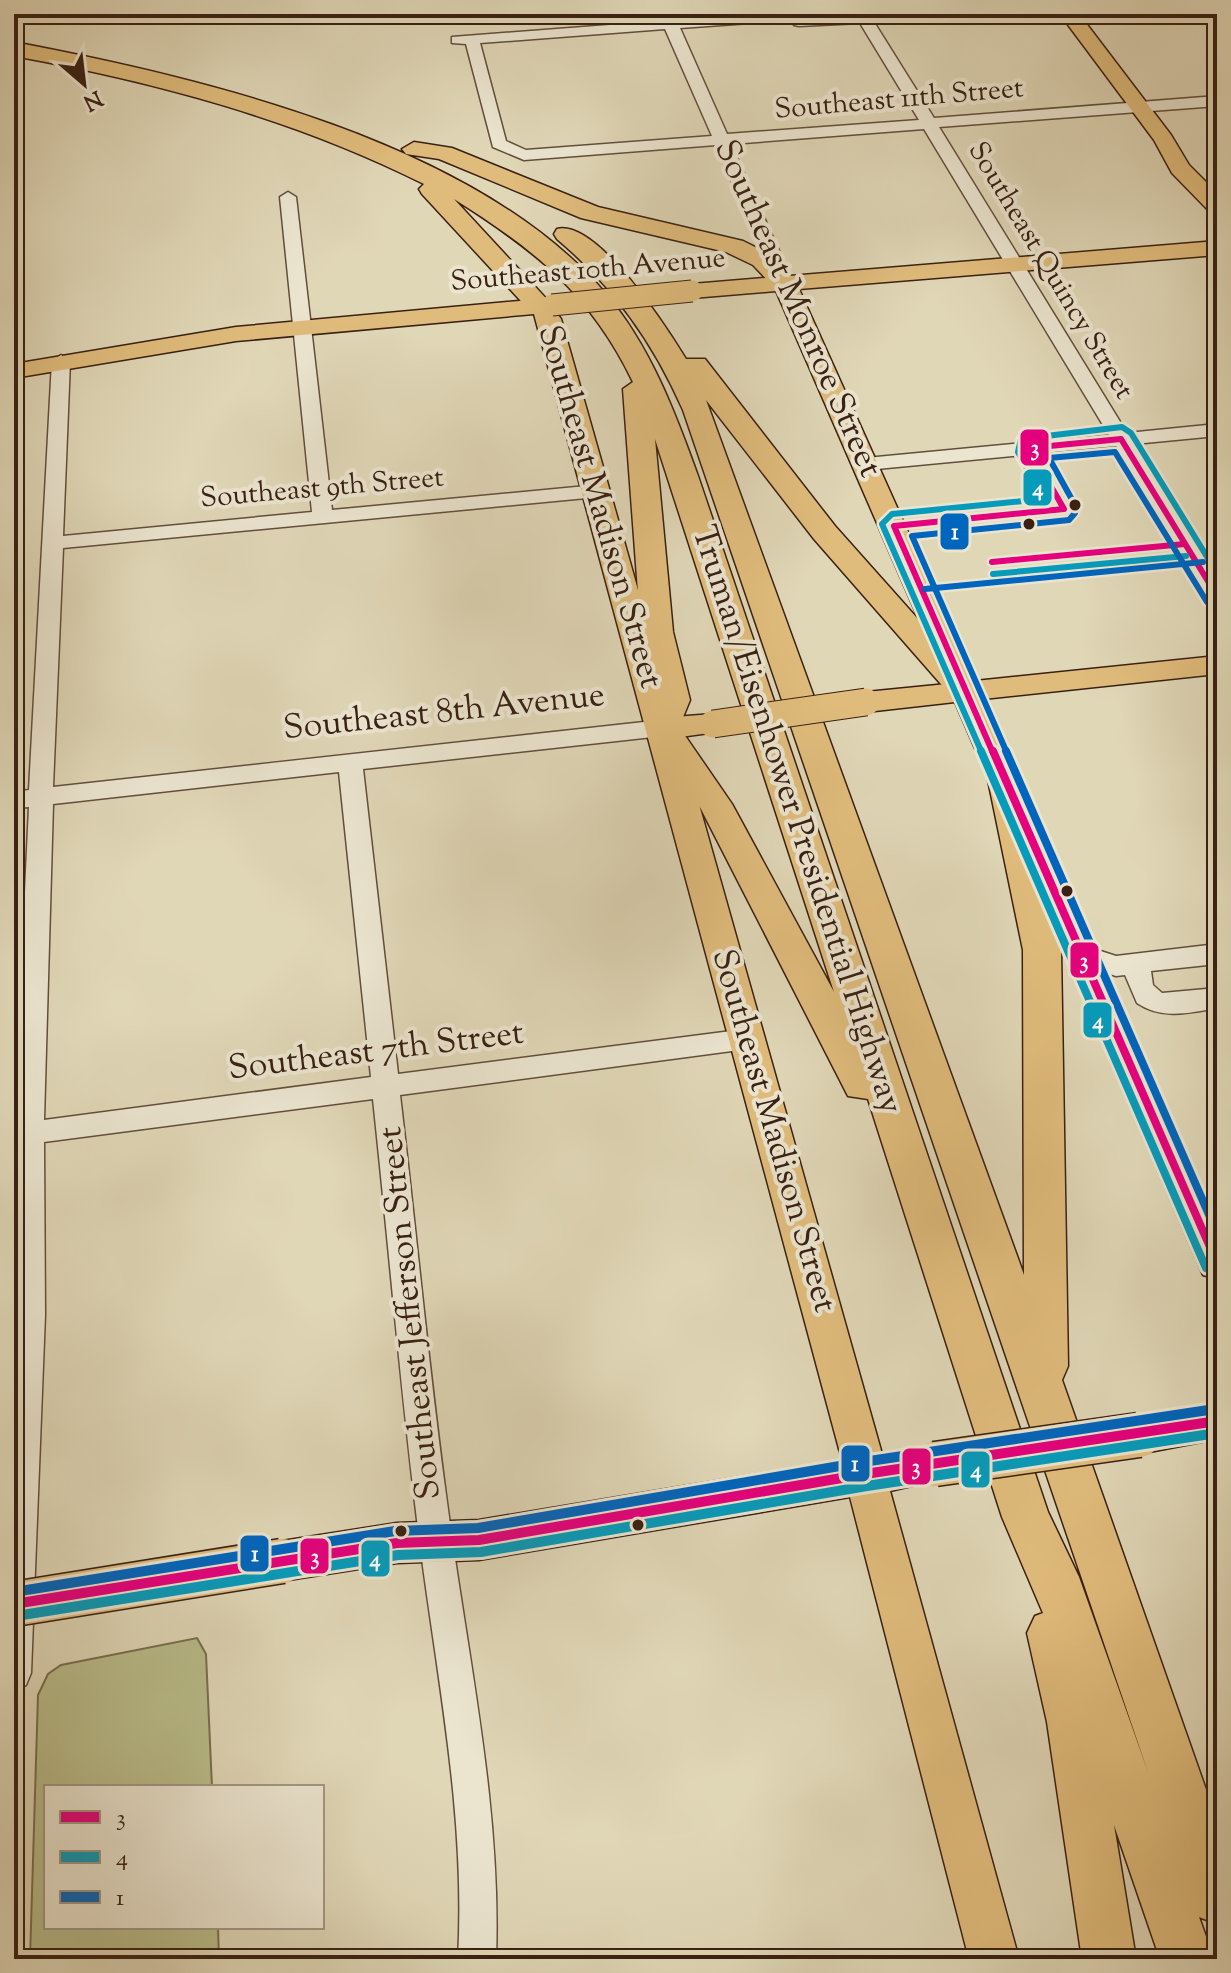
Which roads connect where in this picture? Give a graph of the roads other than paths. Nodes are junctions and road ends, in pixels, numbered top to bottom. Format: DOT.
graph roads {
  1 [pos="818,14"];
  2 [pos="934,14"];
  3 [pos="1069,14"];
  4 [pos="863,16"];
  5 [pos="669,20"];
  6 [pos="756,20"];
  7 [pos="14,36"];
  8 [pos="14,49"];
  9 [pos="238,95"];
  10 [pos="1217,101"];
  11 [pos="1140,107"];
  12 [pos="928,123"];
  13 [pos="721,140"];
  14 [pos="395,151"];
  15 [pos="288,197"];
  16 [pos="1214,202"];
  17 [pos="1217,248"];
  18 [pos="1013,265"];
  19 [pos="785,284"];
  20 [pos="546,306"];
  21 [pos="633,322"];
  22 [pos="300,327"];
  23 [pos="61,361"];
  24 [pos="14,371"];
  25 [pos="1217,430"];
  26 [pos="1121,439"];
  27 [pos="866,464"];
  28 [pos="597,491"];
  29 [pos="323,518"];
  30 [pos="52,543"];
  31 [pos="1217,596"];
  32 [pos="1217,665"];
  33 [pos="966,691"];
  34 [pos="662,728"];
  35 [pos="350,762"];
  36 [pos="1005,780"];
  37 [pos="41,797"];
  38 [pos="14,800"];
  39 [pos="1217,954"];
  40 [pos="1082,955"];
  41 [pos="1141,964"];
  42 [pos="1217,998"];
  43 [pos="747,1039"];
  44 [pos="386,1088"];
  45 [pos="22,1134"];
  46 [pos="932,1234"];
  47 [pos="1217,1263"];
  48 [pos="1048,1405"];
  49 [pos="1217,1421"];
  50 [pos="865,1474"];
  51 [pos="1026,1517"];
  52 [pos="436,1542"];
  53 [pos="14,1604"];
  54 [pos="14,1673"];
  55 [pos="1216,1889"];
  56 [pos="477,1959"];
  57 [pos="994,1959"];
  58 [pos="1109,1959"];
  59 [pos="1187,1959"];
  1 -- 6 [label="street"];
  2 -- 4 [label="street"];
  3 -- 11 [label="main road"];
  4 -- 6 [label="street"];
  4 -- 12 [label="street, Southeast Quincy Street"];
  5 -- 6 [label="street"];
  5 -- 13 [label="street, Southeast Monroe Street"];
  5 -- 13 [label="street, Southeast 11th Street"];
  7 -- 9 [label="highway, Truman/Eisenhower Presidential Highway"];
  8 -- 9 [label="highway, Truman/Eisenhower Presidential Highway"];
  9 -- 14 [label="highway, Truman/Eisenhower Presidential Highway"];
  10 -- 11 [label="street, Southeast 11th Street"];
  11 -- 12 [label="street, Southeast 11th Street"];
  11 -- 16 [label="main road"];
  12 -- 13 [label="street, Southeast 11th Street"];
  12 -- 18 [label="street, Southeast Quincy Street"];
  13 -- 19 [label="street, Southeast Monroe Street"];
  14 -- 19 [label="highway"];
  14 -- 20 [label="highway"];
  14 -- 21 [label="highway, Truman/Eisenhower Presidential Highway"];
  15 -- 22 [label="street"];
  17 -- 18 [label="main road, Southeast 10th Avenue"];
  18 -- 19 [label="main road, Southeast 10th Avenue"];
  18 -- 26 [label="street, Southeast Quincy Street"];
  19 -- 20 [label="main road, Southeast 10th Avenue, bridge"];
  19 -- 27 [label="main road, Southeast Monroe Street"];
  20 -- 22 [label="main road, Southeast 10th Avenue"];
  20 -- 28 [label="main road, Southeast Madison Street"];
  21 -- 33 [label="highway"];
  21 -- 34 [label="highway"];
  21 -- 46 [label="highway, Truman/Eisenhower Presidential Highway"];
  21 -- 48 [label="highway, Truman/Eisenhower Presidential Highway"];
  22 -- 23 [label="main road, Southeast 10th Avenue"];
  22 -- 29 [label="street"];
  23 -- 24 [label="main road, Southeast 10th Avenue"];
  23 -- 30 [label="street"];
  25 -- 26 [label="street"];
  26 -- 27 [label="street"];
  26 -- 31 [label="street, Southeast Quincy Street"];
  27 -- 33 [label="main road, Southeast Monroe Street"];
  28 -- 29 [label="street, Southeast 9th Street"];
  28 -- 34 [label="main road, Southeast Madison Street"];
  29 -- 30 [label="street, Southeast 9th Street"];
  30 -- 37 [label="street"];
  32 -- 33 [label="main road, Southeast 8th Avenue"];
  33 -- 34 [label="main road, Southeast 8th Avenue, bridge"];
  33 -- 36 [label="main road, Southeast Monroe Street"];
  34 -- 35 [label="street, Southeast 8th Avenue"];
  34 -- 43 [label="main road, Southeast Madison Street"];
  34 -- 46 [label="highway"];
  35 -- 37 [label="street, Southeast 8th Avenue"];
  35 -- 44 [label="street, Southeast Jefferson Street"];
  36 -- 40 [label="main road, Southeast Monroe Street"];
  36 -- 48 [label="highway"];
  37 -- 38 [label="street, Southeast 8th Avenue"];
  37 -- 45 [label="street"];
  39 -- 41 [label="street"];
  40 -- 41 [label="street"];
  40 -- 47 [label="main road, Southeast Monroe Street"];
  41 -- 42 [label="street"];
  43 -- 44 [label="street, Southeast 7th Street"];
  43 -- 50 [label="main road, Southeast Madison Street"];
  44 -- 45 [label="street, Southeast 7th Street"];
  44 -- 52 [label="street, Southeast Jefferson Street"];
  45 -- 54 [label="street"];
  46 -- 51 [label="highway, Truman/Eisenhower Presidential Highway"];
  48 -- 55 [label="highway, Truman/Eisenhower Presidential Highway"];
  49 -- 50 [label="main road, bridge"];
  50 -- 52 [label="main road"];
  50 -- 57 [label="main road, Southeast Madison Street"];
  51 -- 58 [label="highway"];
  51 -- 59 [label="highway, Truman/Eisenhower Presidential Highway"];
  52 -- 53 [label="main road, bridge"];
  52 -- 56 [label="street, Southeast Jefferson Street"];
}
